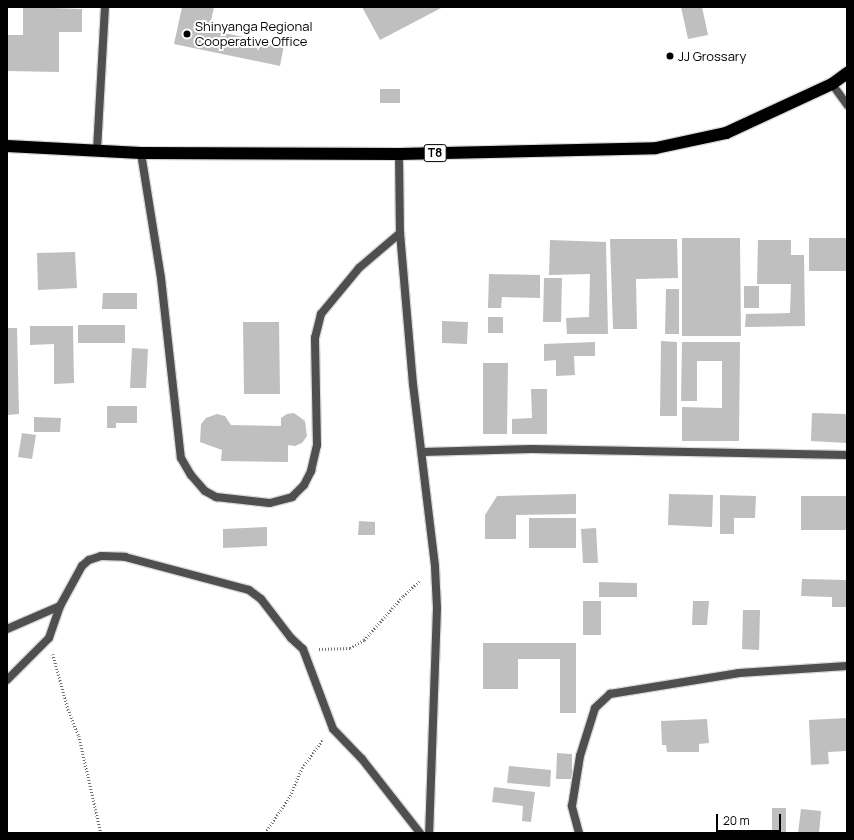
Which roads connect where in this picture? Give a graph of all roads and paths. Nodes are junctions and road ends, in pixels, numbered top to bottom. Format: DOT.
graph roads {
  1 [pos="105,7"];
  2 [pos="847,73"];
  3 [pos="832,84"];
  4 [pos="847,105"];
  5 [pos="7,146"];
  6 [pos="97,150"];
  7 [pos="141,153"];
  8 [pos="399,154"];
  9 [pos="400,233"];
  10 [pos="422,452"];
  11 [pos="847,455"];
  12 [pos="436,567"];
  13 [pos="60,606"];
  14 [pos="7,629"];
  15 [pos="49,638"];
  16 [pos="303,649"];
  17 [pos="847,666"];
  18 [pos="7,680"];
  19 [pos="333,729"];
  20 [pos="101,833"];
  21 [pos="265,833"];
  22 [pos="420,833"];
  23 [pos="429,833"];
  24 [pos="579,833"];
  1 -- 6 [label="street"];
  2 -- 3 [label="highway, T8"];
  3 -- 4 [label="street"];
  3 -- 8 [label="highway, T8"];
  5 -- 6 [label="highway, T8"];
  6 -- 7 [label="highway, T8"];
  7 -- 8 [label="highway, T8"];
  7 -- 9 [label="street"];
  8 -- 9 [label="street"];
  9 -- 10 [label="street"];
  10 -- 11 [label="street"];
  10 -- 12 [label="street"];
  12 -- 16 [label="path"];
  12 -- 23 [label="street"];
  13 -- 14 [label="street"];
  13 -- 15 [label="street"];
  13 -- 16 [label="street"];
  15 -- 18 [label="street"];
  15 -- 20 [label="path"];
  16 -- 19 [label="street"];
  17 -- 24 [label="street"];
  19 -- 21 [label="path"];
  19 -- 22 [label="street"];
}
